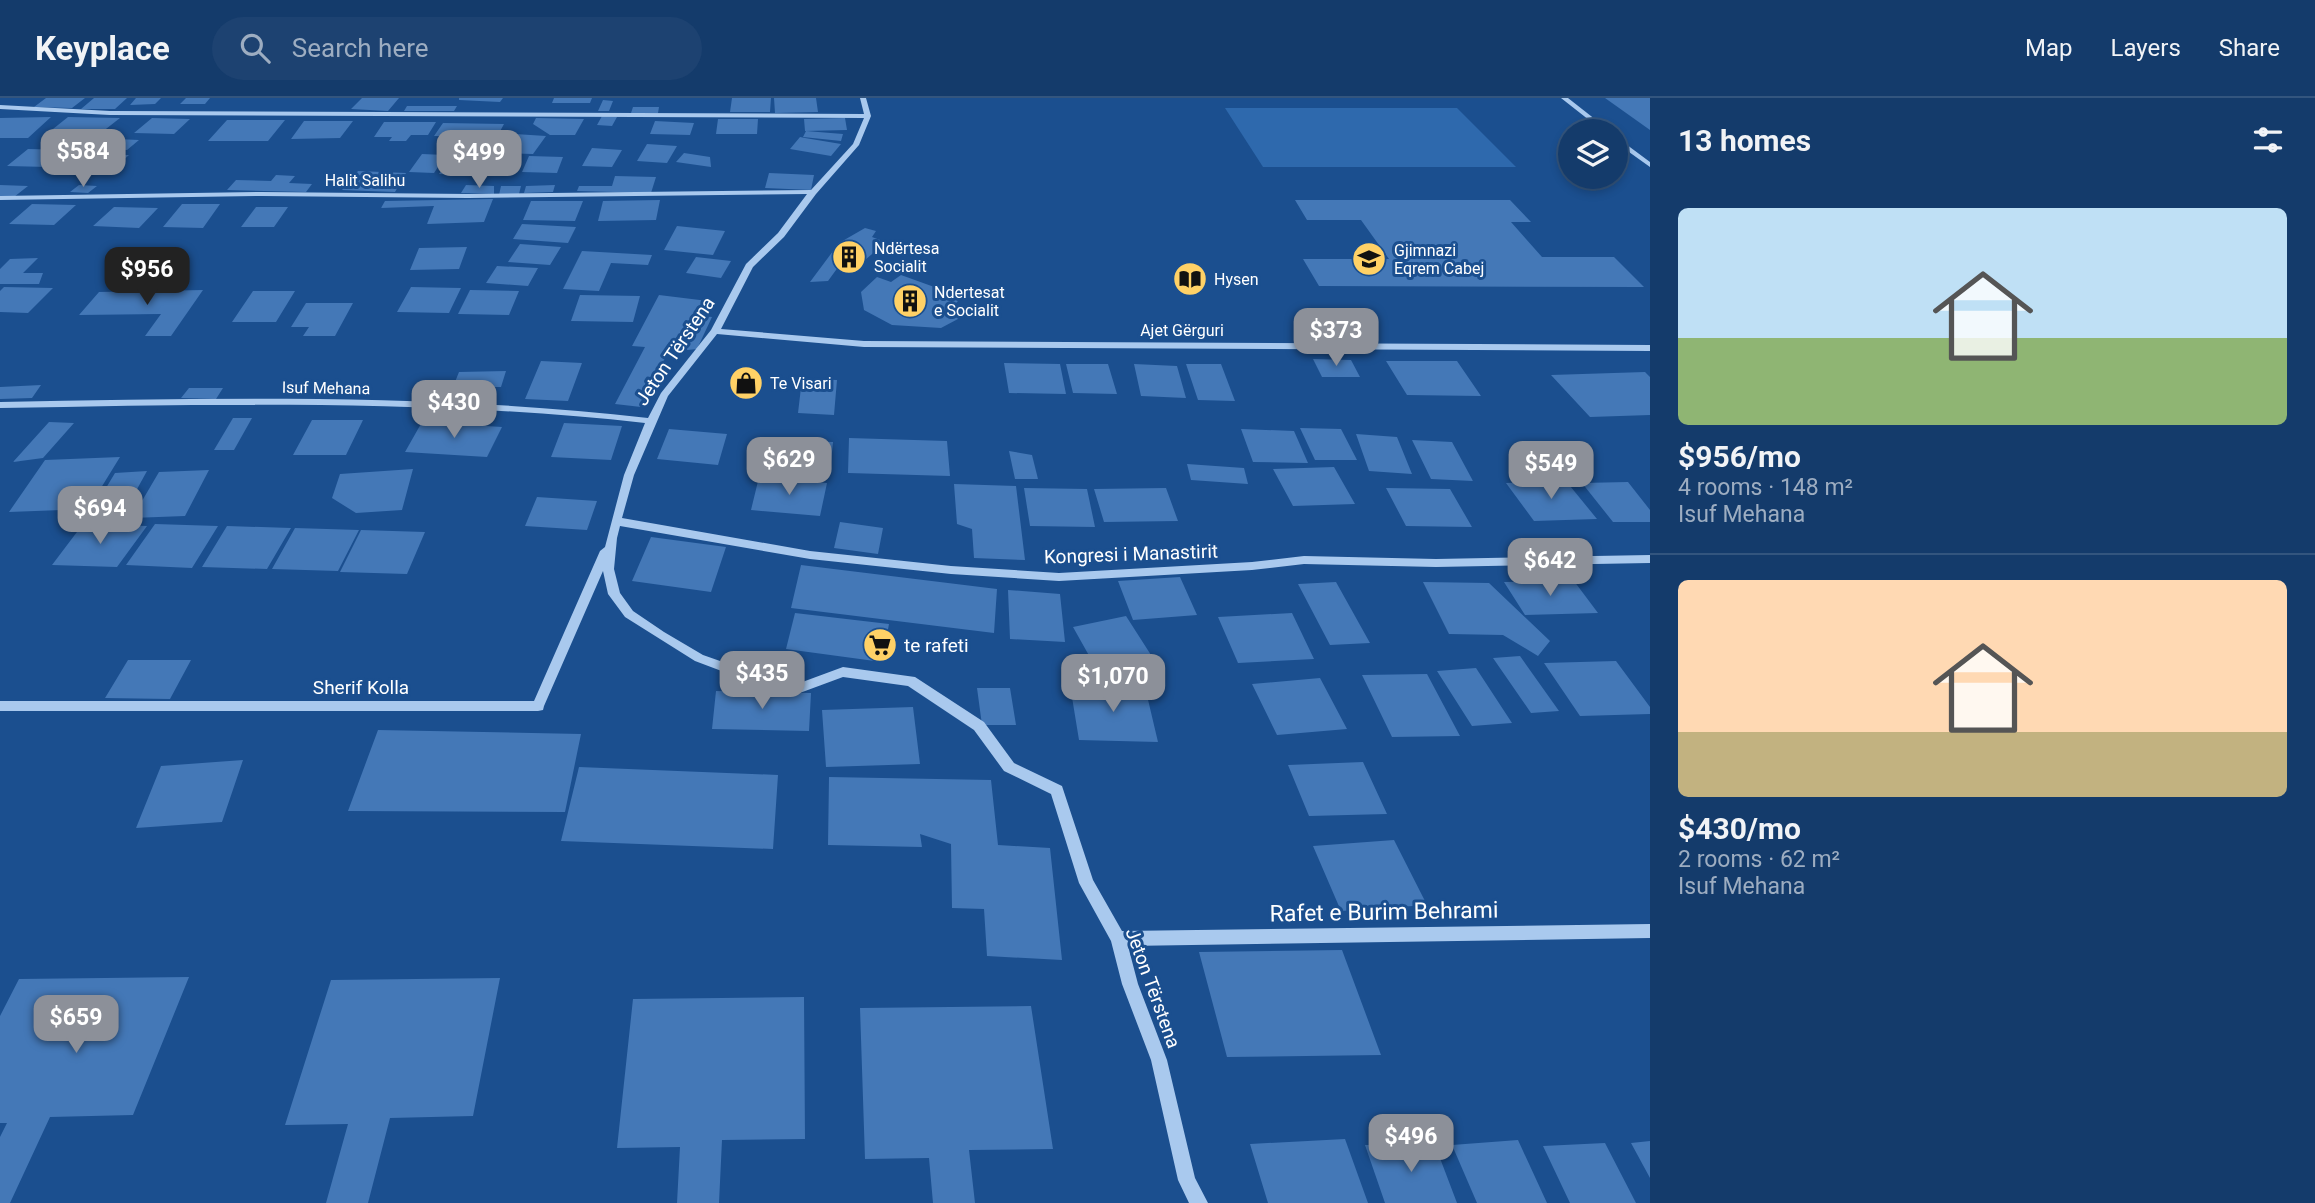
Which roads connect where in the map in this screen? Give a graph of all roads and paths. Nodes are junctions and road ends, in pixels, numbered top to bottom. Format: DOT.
graph roads {
  1 [pos="863,98"];
  2 [pos="1564,98"];
  3 [pos="0,107"];
  4 [pos="868,116"];
  5 [pos="1591,119"];
  6 [pos="1628,148"];
  7 [pos="1650,165"];
  8 [pos="813,192"];
  9 [pos="0,198"];
  10 [pos="715,331"];
  11 [pos="1650,348"];
  12 [pos="0,405"];
  13 [pos="651,421"];
  14 [pos="616,521"];
  15 [pos="611,538"];
  16 [pos="1650,559"];
  17 [pos="0,706"];
  18 [pos="1650,931"];
  19 [pos="1118,939"];
  20 [pos="1199,1203"];
  1 -- 4 [label="street"];
  2 -- 5 [label="street"];
  3 -- 4 [label="street"];
  4 -- 8 [label="street, Jeton Tërstena"];
  6 -- 7 [label="street"];
  8 -- 9 [label="street, Halit Salihu"];
  8 -- 10 [label="street, Jeton Tërstena"];
  10 -- 11 [label="street, Ajet Gërguri"];
  10 -- 13 [label="street, Jeton Tërstena"];
  12 -- 13 [label="street, Isuf Mehana"];
  13 -- 14 [label="street, Jeton Tërstena"];
  14 -- 15 [label="street, Jeton Tërstena"];
  14 -- 16 [label="street, Kongresi i Manastirit"];
  15 -- 17 [label="street, Sherif Kolla"];
  15 -- 19 [label="street, Jeton Tërstena"];
  18 -- 19 [label="street, Rafet e Burim Behrami"];
  19 -- 20 [label="street, Jeton Tërstena"];
}
